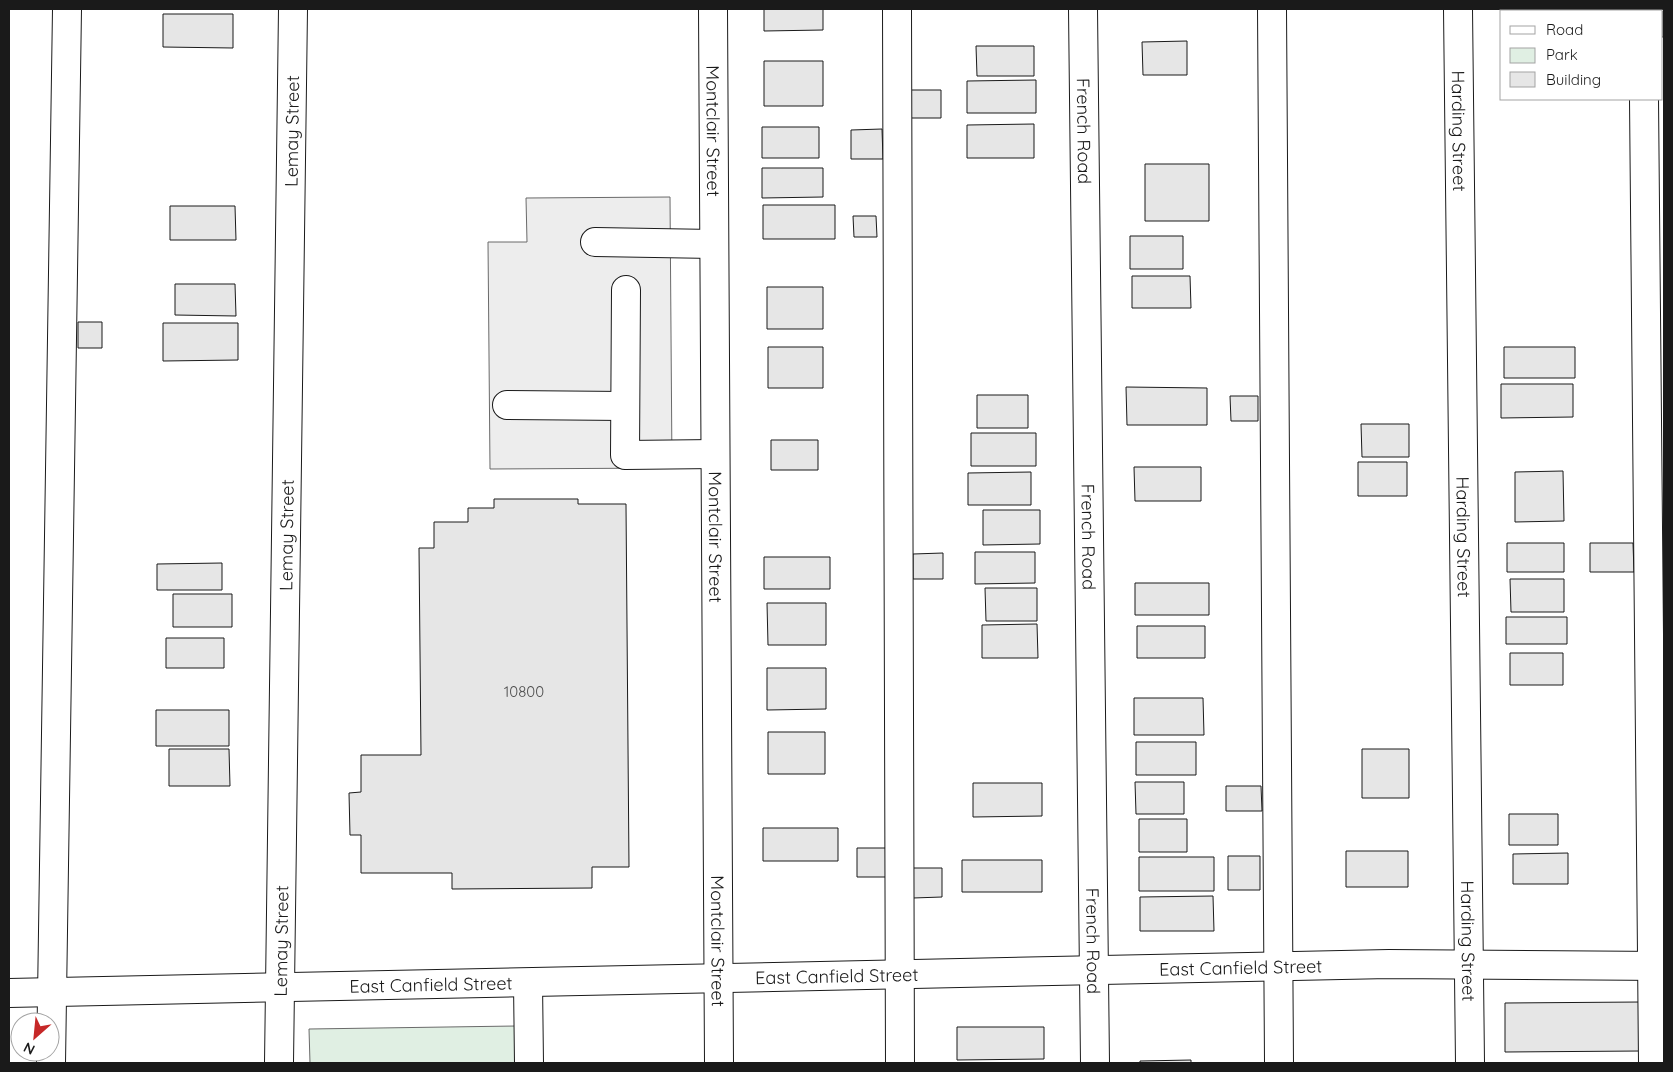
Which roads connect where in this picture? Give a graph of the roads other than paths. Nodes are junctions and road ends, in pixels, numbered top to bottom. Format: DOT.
graph roads {
  1 [pos="68,9"];
  2 [pos="293,9"];
  3 [pos="712,9"];
  4 [pos="897,9"];
  5 [pos="1083,9"];
  6 [pos="1272,9"];
  7 [pos="1458,9"];
  8 [pos="1644,100"];
  9 [pos="595,242"];
  10 [pos="714,244"];
  11 [pos="626,290"];
  12 [pos="507,405"];
  13 [pos="625,406"];
  14 [pos="715,454"];
  15 [pos="1469,965"];
  16 [pos="1658,966"];
  17 [pos="1278,967"];
  18 [pos="1094,971"];
  19 [pos="900,974"];
  20 [pos="718,979"];
  21 [pos="528,983"];
  22 [pos="281,988"];
  23 [pos="53,993"];
  24 [pos="9,994"];
  25 [pos="52,1063"];
  26 [pos="279,1063"];
  27 [pos="529,1063"];
  28 [pos="719,1063"];
  29 [pos="900,1063"];
  30 [pos="1095,1063"];
  31 [pos="1280,1063"];
  32 [pos="1470,1063"];
  33 [pos="1653,1063"];
  1 -- 23 [label="street"];
  2 -- 22 [label="street, Lemay Street"];
  3 -- 10 [label="street, Montclair Street"];
  4 -- 19 [label="street"];
  5 -- 18 [label="street, French Road"];
  6 -- 17 [label="street"];
  7 -- 15 [label="street, Harding Street"];
  8 -- 16 [label="street"];
  9 -- 10 [label="street"];
  10 -- 14 [label="street, Montclair Street"];
  11 -- 13 [label="street"];
  12 -- 13 [label="street"];
  13 -- 14 [label="street"];
  14 -- 20 [label="street, Montclair Street"];
  15 -- 16 [label="street, East Canfield Street"];
  15 -- 17 [label="street, East Canfield Street"];
  15 -- 32 [label="street, Harding Street"];
  16 -- 33 [label="street"];
  17 -- 18 [label="street, East Canfield Street"];
  17 -- 31 [label="street"];
  18 -- 19 [label="street, East Canfield Street"];
  18 -- 30 [label="street, French Road"];
  19 -- 20 [label="street, East Canfield Street"];
  19 -- 29 [label="street"];
  20 -- 21 [label="street, East Canfield Street"];
  20 -- 28 [label="street, Montclair Street"];
  21 -- 22 [label="street, East Canfield Street"];
  21 -- 27 [label="street"];
  22 -- 23 [label="street, East Canfield Street"];
  22 -- 26 [label="street, Lemay Street"];
  23 -- 24 [label="street, East Canfield Street"];
  23 -- 25 [label="street"];
}
